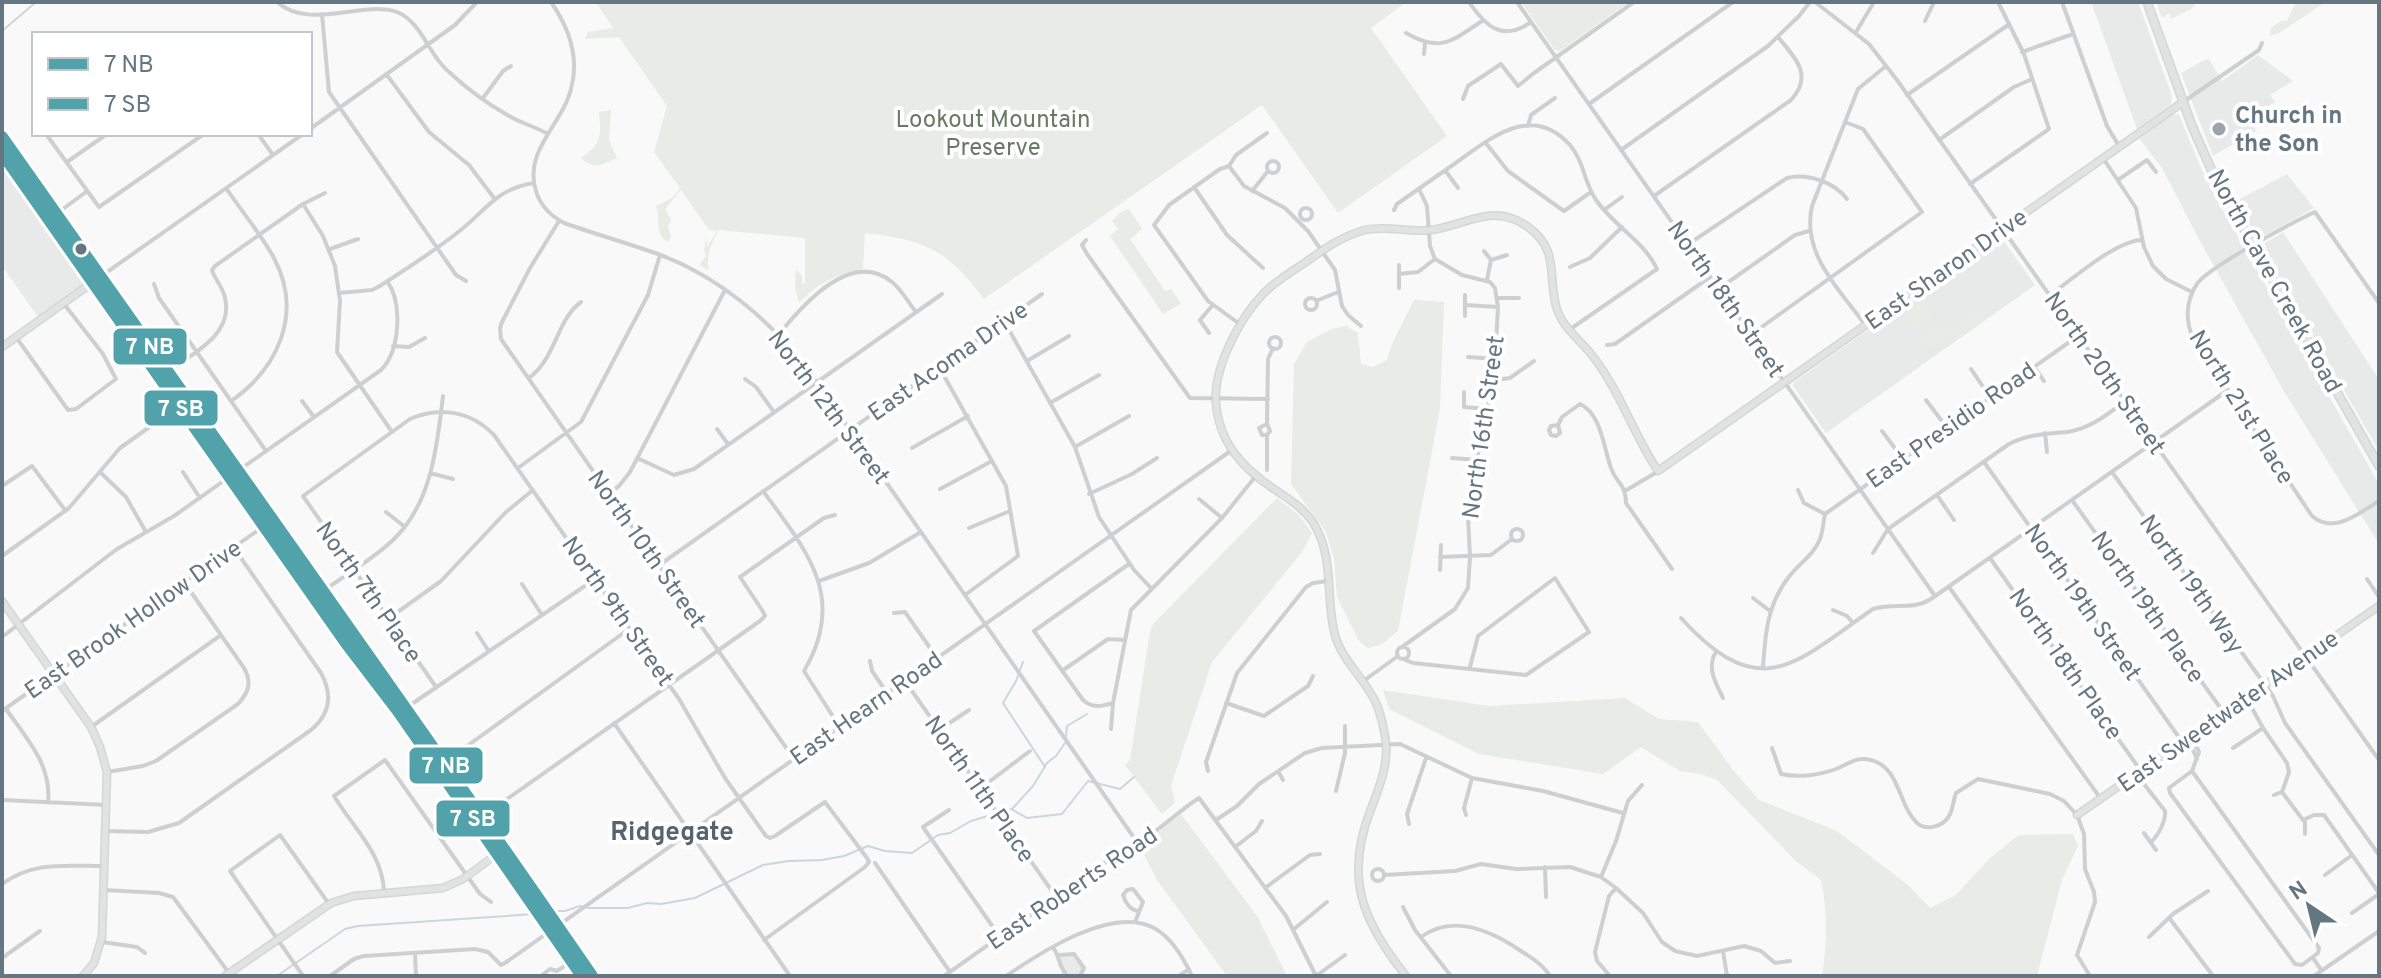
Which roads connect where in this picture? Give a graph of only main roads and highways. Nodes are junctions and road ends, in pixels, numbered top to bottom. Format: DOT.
graph roads {
  1 [pos="2147,2"];
  2 [pos="2,137"];
  3 [pos="2,153"];
  4 [pos="97,280"];
  5 [pos="2379,466"];
  6 [pos="233,474"];
  7 [pos="403,710"];
  8 [pos="458,788"];
  9 [pos="501,851"];
  10 [pos="545,912"];
  11 [pos="555,927"];
  12 [pos="582,976"];
  13 [pos="592,976"];
  1 -- 5 [label="main road, North Cave Creek Road"];
  2 -- 4 [label="main road"];
  3 -- 4 [label="main road"];
  4 -- 6 [label="main road"];
  4 -- 6 [label="main road"];
  6 -- 7 [label="main road"];
  6 -- 7 [label="main road"];
  7 -- 8 [label="main road"];
  7 -- 8 [label="main road"];
  8 -- 9 [label="main road"];
  8 -- 9 [label="main road"];
  9 -- 10 [label="main road"];
  9 -- 10 [label="main road"];
  10 -- 11 [label="main road"];
  11 -- 12 [label="main road"];
  11 -- 13 [label="main road"];
}
